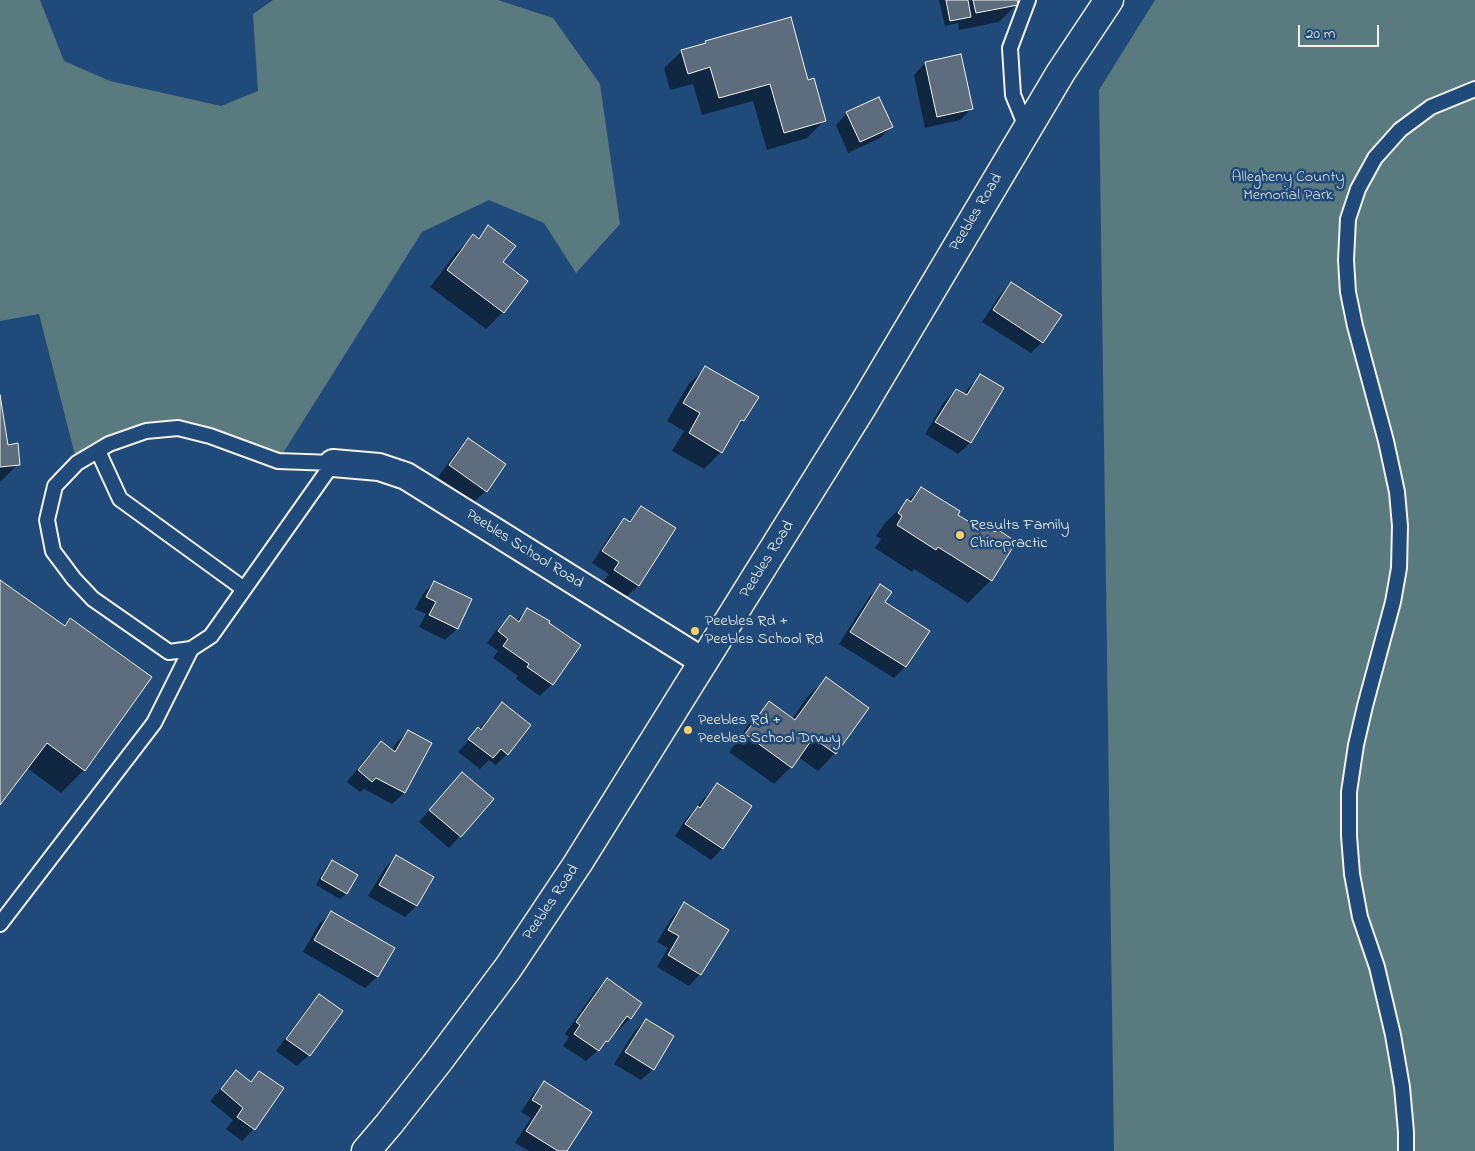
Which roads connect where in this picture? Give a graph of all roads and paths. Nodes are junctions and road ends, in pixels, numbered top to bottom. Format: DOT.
graph roads {
  1 [pos="1028,0"];
  2 [pos="1108,0"];
  3 [pos="1475,88"];
  4 [pos="1027,130"];
  5 [pos="98,451"];
  6 [pos="333,463"];
  7 [pos="244,588"];
  8 [pos="191,649"];
  9 [pos="704,662"];
  10 [pos="0,924"];
  11 [pos="366,1151"];
  12 [pos="1406,1151"];
  1 -- 4 [label="lane"];
  2 -- 4 [label="main road, Peebles Road"];
  3 -- 12 [label="lane"];
  4 -- 9 [label="main road, Peebles Road"];
  5 -- 6 [label="lane"];
  5 -- 7 [label="lane"];
  5 -- 8 [label="lane"];
  6 -- 7 [label="lane"];
  6 -- 9 [label="street, Peebles School Road"];
  7 -- 8 [label="lane"];
  8 -- 10 [label="lane"];
  9 -- 11 [label="main road, Peebles Road"];
}
